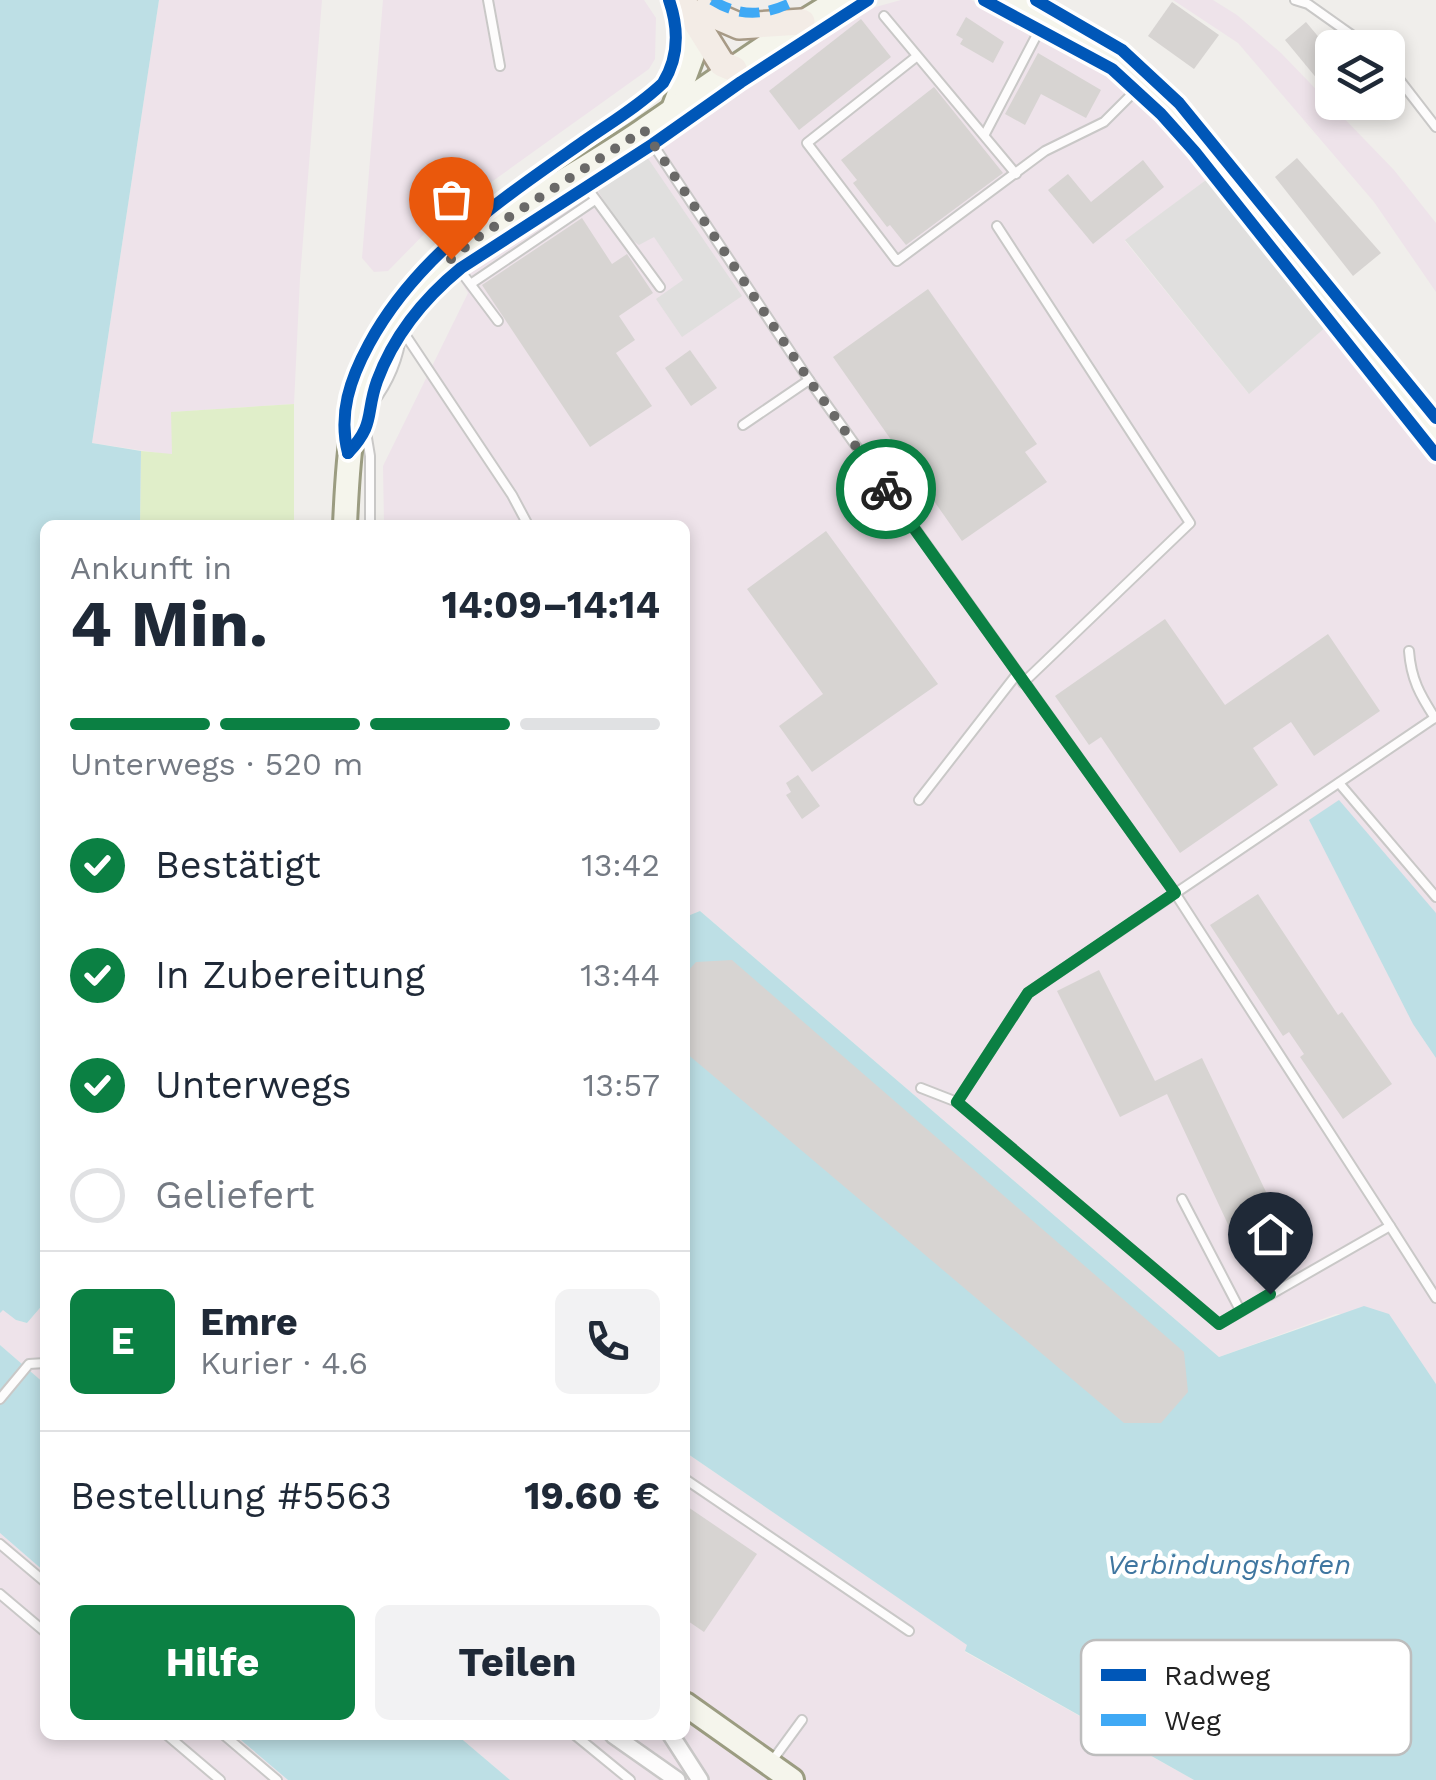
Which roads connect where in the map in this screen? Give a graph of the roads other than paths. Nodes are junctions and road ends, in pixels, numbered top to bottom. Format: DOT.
graph roads {
  1 [pos="488,0"];
  2 [pos="838,0"];
  3 [pos="1007,0"];
  4 [pos="1295,0"];
  5 [pos="694,7"];
  6 [pos="884,16"];
  7 [pos="1045,20"];
  8 [pos="802,22"];
  9 [pos="1345,30"];
  10 [pos="916,57"];
  11 [pos="500,66"];
  12 [pos="734,69"];
  13 [pos="1144,83"];
  14 [pos="1405,87"];
  15 [pos="674,109"];
  16 [pos="1436,127"];
  17 [pos="644,130"];
  18 [pos="985,134"];
  19 [pos="577,174"];
  20 [pos="1016,174"];
  21 [pos="596,200"];
  22 [pos="997,226"];
  23 [pos="451,259"];
  24 [pos="472,283"];
  25 [pos="660,287"];
  26 [pos="498,321"];
  27 [pos="399,325"];
  28 [pos="809,380"];
  29 [pos="360,395"];
  30 [pos="743,425"];
  31 [pos="1436,436"];
  32 [pos="345,520"];
  33 [pos="370,520"];
  34 [pos="525,520"];
  35 [pos="1409,651"];
  36 [pos="1020,678"];
  37 [pos="1436,718"];
  38 [pos="1339,783"];
  39 [pos="919,800"];
  40 [pos="1175,893"];
  41 [pos="1436,898"];
  42 [pos="921,1088"];
  43 [pos="957,1102"];
  44 [pos="1182,1199"];
  45 [pos="1390,1226"];
  46 [pos="1436,1298"];
  47 [pos="1240,1310"];
  48 [pos="40,1363"];
  49 [pos="0,1398"];
  50 [pos="690,1481"];
  51 [pos="0,1544"];
  52 [pos="40,1578"];
  53 [pos="0,1594"];
  54 [pos="40,1628"];
  55 [pos="909,1631"];
  56 [pos="690,1708"];
  57 [pos="802,1720"];
  58 [pos="173,1740"];
  59 [pos="230,1740"];
  60 [pos="581,1740"];
  61 [pos="620,1740"];
  62 [pos="674,1740"];
  63 [pos="770,1764"];
  64 [pos="669,1777"];
  65 [pos="220,1780"];
  66 [pos="277,1780"];
  67 [pos="630,1780"];
  68 [pos="700,1780"];
  69 [pos="792,1780"];
  1 -- 11 [label="lane"];
  2 -- 8 [label="street"];
  3 -- 7 [label="street"];
  4 -- 9 [label="lane"];
  5 -- 8 [label="main road"];
  5 -- 12 [label="main road"];
  5 -- 15 [label="street"];
  6 -- 10 [label="lane"];
  7 -- 13 [label="street"];
  7 -- 18 [label="lane"];
  8 -- 12 [label="street"];
  10 -- 18 [label="lane"];
  10 -- 20 [label="lane"];
  12 -- 15 [label="street"];
  13 -- 20 [label="lane"];
  13 -- 31 [label="street"];
  14 -- 16 [label="lane"];
  15 -- 17 [label="street"];
  17 -- 19 [label="street"];
  17 -- 28 [label="lane"];
  18 -- 20 [label="lane"];
  19 -- 21 [label="lane"];
  19 -- 23 [label="street"];
  21 -- 24 [label="lane"];
  21 -- 25 [label="lane"];
  22 -- 36 [label="lane"];
  23 -- 24 [label="lane"];
  23 -- 27 [label="street"];
  24 -- 26 [label="lane"];
  27 -- 29 [label="street"];
  27 -- 34 [label="lane"];
  28 -- 30 [label="lane"];
  28 -- 36 [label="lane"];
  29 -- 32 [label="street"];
  29 -- 33 [label="lane"];
  35 -- 37 [label="lane"];
  36 -- 39 [label="lane"];
  36 -- 40 [label="lane"];
  37 -- 38 [label="lane"];
  38 -- 40 [label="lane"];
  38 -- 41 [label="lane"];
  40 -- 43 [label="lane"];
  40 -- 45 [label="lane"];
  42 -- 43 [label="lane"];
  43 -- 47 [label="lane"];
  44 -- 47 [label="lane"];
  45 -- 46 [label="lane"];
  45 -- 47 [label="lane"];
  48 -- 49 [label="lane"];
  50 -- 55 [label="lane"];
  51 -- 52 [label="lane"];
  53 -- 54 [label="lane"];
  56 -- 63 [label="street"];
  57 -- 63 [label="lane"];
  58 -- 65 [label="lane"];
  59 -- 66 [label="lane"];
  60 -- 67 [label="lane"];
  61 -- 64 [label="street"];
  62 -- 68 [label="street"];
  63 -- 69 [label="street"];
}
